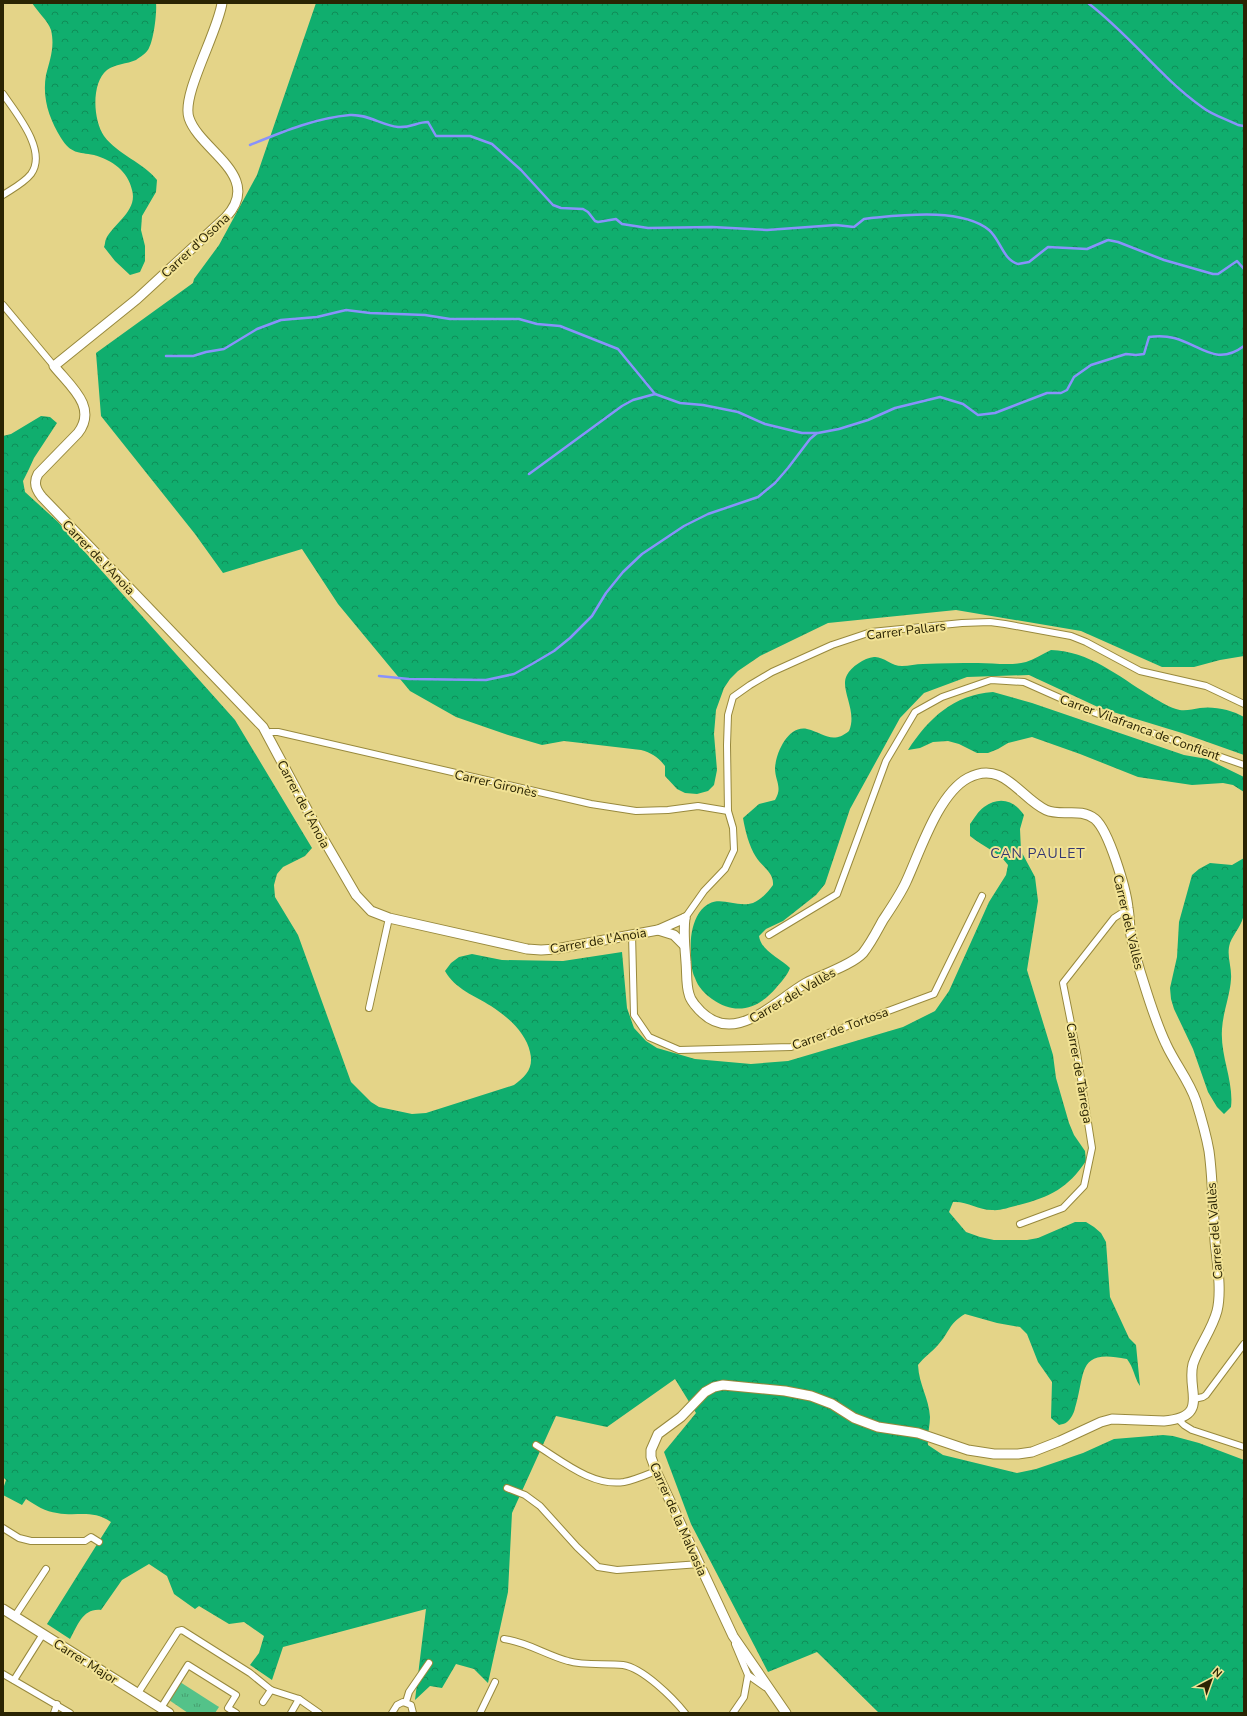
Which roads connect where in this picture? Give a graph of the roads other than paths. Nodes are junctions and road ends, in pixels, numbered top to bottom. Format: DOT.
graph roads {
  1 [pos="222,3"];
  2 [pos="3,94"];
  3 [pos="3,195"];
  4 [pos="3,305"];
  5 [pos="54,366"];
  6 [pos="1244,704"];
  7 [pos="266,734"];
  8 [pos="1244,765"];
  9 [pos="728,811"];
  10 [pos="982,896"];
  11 [pos="1128,909"];
  12 [pos="389,918"];
  13 [pos="685,918"];
  14 [pos="658,930"];
  15 [pos="632,934"];
  16 [pos="768,935"];
  17 [pos="684,945"];
  18 [pos="369,1008"];
  19 [pos="1020,1224"];
  20 [pos="1244,1344"];
  21 [pos="1194,1399"];
  22 [pos="1178,1419"];
  23 [pos="536,1445"];
  24 [pos="1244,1447"];
  25 [pos="656,1471"];
  26 [pos="507,1488"];
  27 [pos="3,1528"];
  28 [pos="99,1542"];
  29 [pos="700,1564"];
  30 [pos="46,1568"];
  31 [pos="3,1609"];
  32 [pos="15,1616"];
  33 [pos="43,1634"];
  34 [pos="733,1636"];
  35 [pos="504,1639"];
  36 [pos="429,1663"];
  37 [pos="3,1674"];
  38 [pos="748,1675"];
  39 [pos="14,1680"];
  40 [pos="495,1682"];
  41 [pos="768,1689"];
  42 [pos="271,1690"];
  43 [pos="138,1693"];
  44 [pos="299,1699"];
  45 [pos="263,1702"];
  46 [pos="406,1702"];
  47 [pos="57,1704"];
  48 [pos="161,1708"];
  49 [pos="54,1713"];
  50 [pos="70,1713"];
  51 [pos="169,1713"];
  52 [pos="236,1713"];
  53 [pos="291,1713"];
  54 [pos="320,1713"];
  55 [pos="392,1713"];
  56 [pos="413,1713"];
  57 [pos="480,1713"];
  58 [pos="685,1713"];
  59 [pos="733,1713"];
  60 [pos="786,1713"];
  1 -- 5 [label="street, Carrer d'Osona"];
  2 -- 3 [label="street"];
  4 -- 5 [label="street"];
  5 -- 7 [label="street, Carrer de l'Anoia"];
  6 -- 9 [label="street, Carrer Pallars"];
  7 -- 9 [label="street, Carrer Gironès"];
  7 -- 12 [label="street, Carrer de l'Anoia"];
  8 -- 16 [label="street, Carrer Vilafranca de Conflent"];
  9 -- 13 [label="street, Carrer Pallars"];
  10 -- 15 [label="street, Carrer de Tortosa"];
  11 -- 17 [label="street, Carrer del Vallès"];
  11 -- 19 [label="street, Carrer de Tàrrega"];
  11 -- 21 [label="street, Carrer del Vallès"];
  12 -- 15 [label="street, Carrer de l'Anoia"];
  12 -- 18 [label="street"];
  13 -- 14 [label="street, Carrer de l'Anoia"];
  13 -- 17 [label="street, Carrer del Vallès"];
  14 -- 15 [label="street, Carrer de l'Anoia"];
  14 -- 17 [label="street"];
  20 -- 21 [label="street"];
  21 -- 22 [label="street"];
  22 -- 24 [label="street"];
  22 -- 25 [label="street, Carrer de la Malvasia"];
  23 -- 25 [label="street"];
  25 -- 29 [label="street, Carrer de la Malvasia"];
  26 -- 29 [label="street"];
  27 -- 28 [label="street"];
  29 -- 34 [label="street, Carrer de la Malvasia"];
  30 -- 32 [label="street"];
  31 -- 32 [label="street, Carrer Major"];
  32 -- 33 [label="street, Carrer Major"];
  33 -- 39 [label="street"];
  33 -- 43 [label="street, Carrer Major"];
  34 -- 38 [label="street, Carrer de la Malvasia"];
  34 -- 41 [label="street"];
  35 -- 58 [label="street"];
  36 -- 46 [label="street"];
  37 -- 39 [label="street"];
  38 -- 41 [label="street"];
  38 -- 59 [label="street"];
  39 -- 47 [label="street"];
  40 -- 57 [label="street"];
  41 -- 60 [label="street"];
  42 -- 43 [label="street"];
  42 -- 44 [label="street"];
  42 -- 45 [label="street"];
  43 -- 48 [label="street, Carrer Major"];
  44 -- 53 [label="street"];
  44 -- 54 [label="street"];
  46 -- 55 [label="street"];
  46 -- 56 [label="street"];
  47 -- 49 [label="street"];
  47 -- 50 [label="street"];
  48 -- 51 [label="street, Carrer Major"];
  48 -- 52 [label="street"];
}
